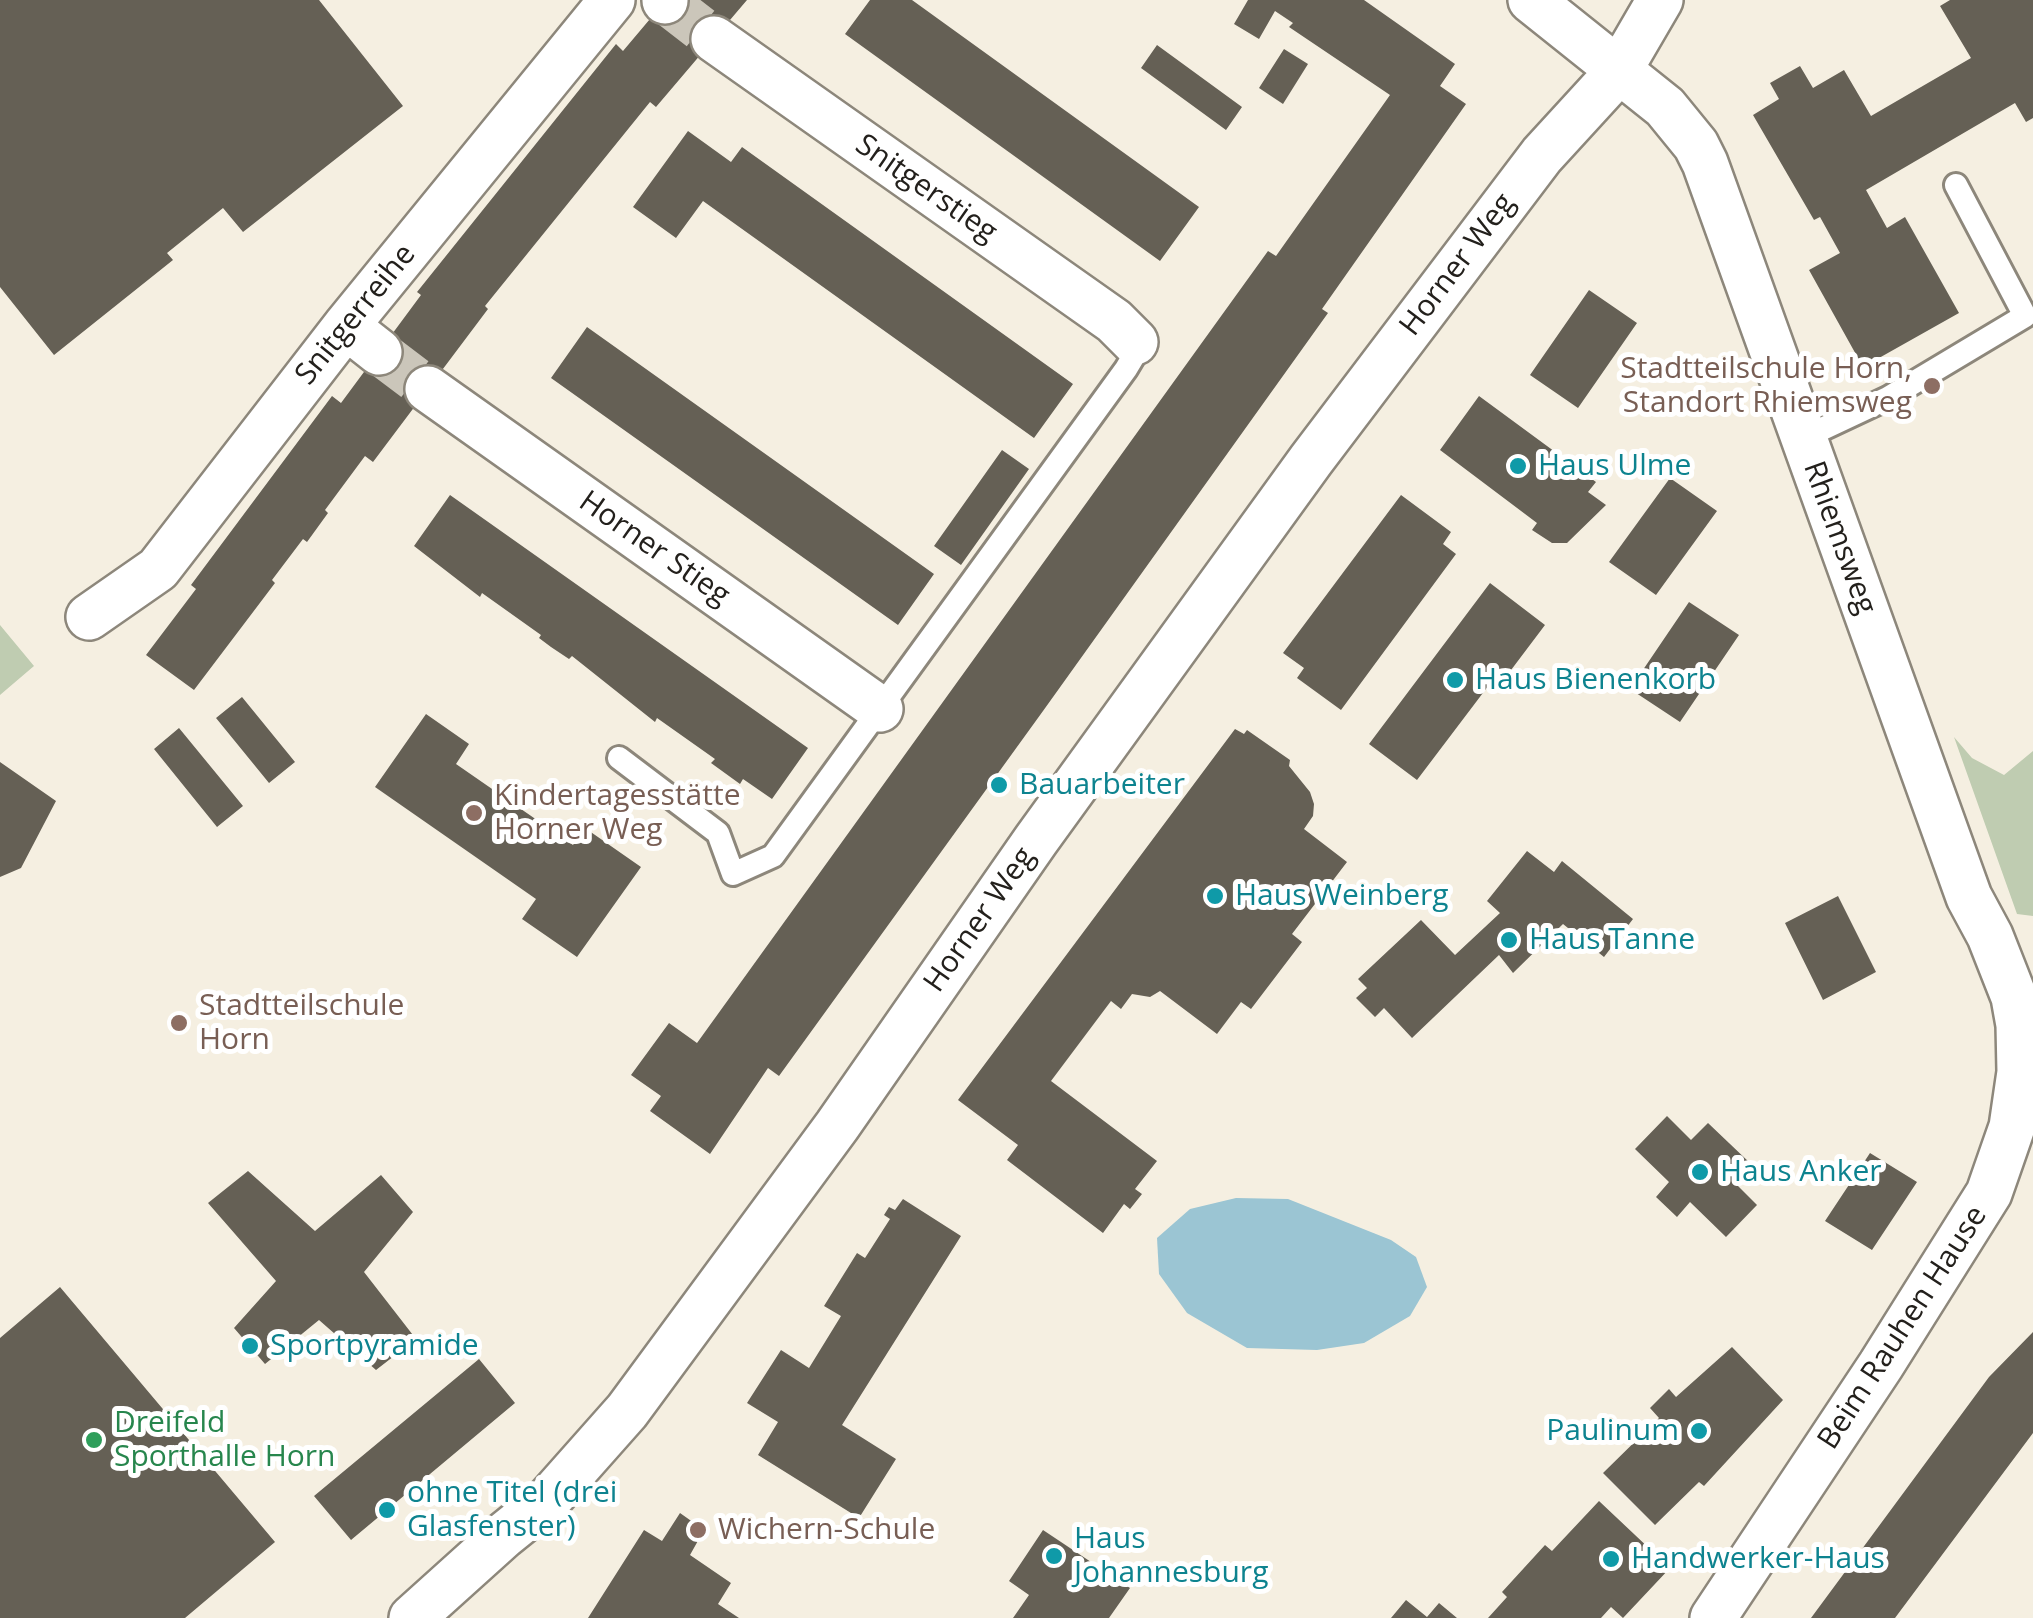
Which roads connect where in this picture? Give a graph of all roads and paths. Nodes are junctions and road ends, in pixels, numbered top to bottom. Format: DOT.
graph roads {
  1 [pos="612,0"];
  2 [pos="1531,0"];
  3 [pos="1660,0"];
  4 [pos="714,39"];
  5 [pos="1618,72"];
  6 [pos="1956,185"];
  7 [pos="1136,342"];
  8 [pos="428,389"];
  9 [pos="1803,438"];
  10 [pos="89,617"];
  11 [pos="880,709"];
  12 [pos="618,758"];
  13 [pos="2026,1023"];
  14 [pos="412,1618"];
  15 [pos="1713,1618"];
  1 -- 10 [label="street, Snitgerreihe"];
  2 -- 5 [label="street, Rhiemsweg"];
  3 -- 5 [label="street, Horner Weg"];
  4 -- 7 [label="street, Snitgerstieg"];
  5 -- 9 [label="street, Rhiemsweg"];
  5 -- 14 [label="street, Horner Weg"];
  6 -- 9 [label="lane"];
  7 -- 11 [label="lane"];
  8 -- 11 [label="street, Horner Stieg"];
  9 -- 13 [label="street, Rhiemsweg"];
  11 -- 12 [label="lane"];
  13 -- 15 [label="street, Beim Rauhen Hause"];
}
